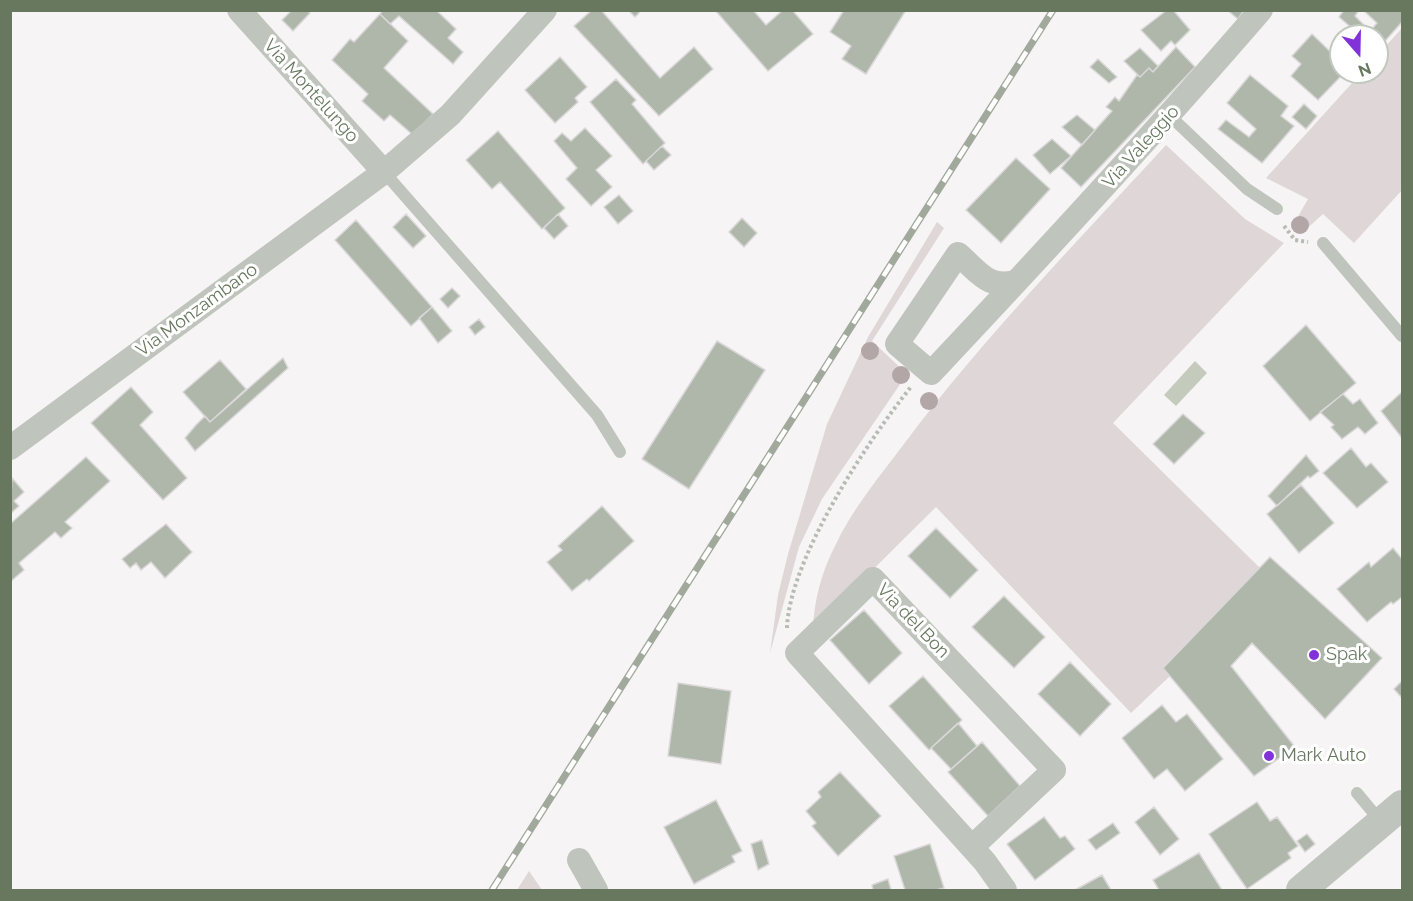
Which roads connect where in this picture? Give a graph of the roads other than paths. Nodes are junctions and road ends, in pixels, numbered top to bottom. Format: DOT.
graph roads {
  1 [pos="239,10"];
  2 [pos="545,10"];
  3 [pos="1261,10"];
  4 [pos="1170,116"];
  5 [pos="384,172"];
  6 [pos="1276,209"];
  7 [pos="1323,243"];
  8 [pos="1017,282"];
  9 [pos="1402,336"];
  10 [pos="10,448"];
  11 [pos="620,452"];
  12 [pos="1357,792"];
  13 [pos="1392,814"];
  14 [pos="972,847"];
  15 [pos="579,860"];
  16 [pos="596,891"];
  17 [pos="1005,891"];
  18 [pos="1301,891"];
  1 -- 5 [label="street, Via Montelungo"];
  2 -- 5 [label="street, Via Monzambano"];
  3 -- 4 [label="street, Via Valeggio"];
  4 -- 6 [label="lane"];
  4 -- 8 [label="street, Via Valeggio"];
  5 -- 10 [label="street, Via Monzambano"];
  5 -- 11 [label="lane"];
  7 -- 9 [label="lane"];
  8 -- 8 [label="street, Via Valeggio"];
  12 -- 13 [label="lane"];
  13 -- 18 [label="street"];
  14 -- 14 [label="street, Via del Bon"];
  14 -- 17 [label="street"];
  15 -- 16 [label="street"];
}
